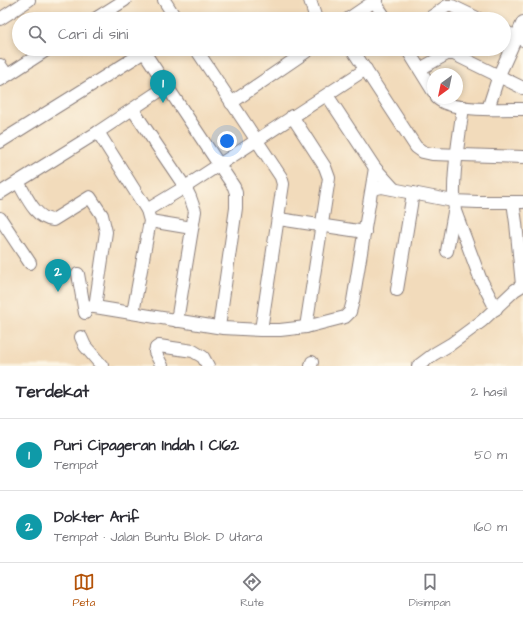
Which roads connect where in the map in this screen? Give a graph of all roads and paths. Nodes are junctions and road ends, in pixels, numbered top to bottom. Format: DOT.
graph roads {
  1 [pos="29,0"];
  2 [pos="125,0"];
  3 [pos="164,0"];
  4 [pos="310,0"];
  5 [pos="375,1"];
  6 [pos="14,4"];
  7 [pos="106,12"];
  8 [pos="172,12"];
  9 [pos="314,12"];
  10 [pos="358,12"];
  11 [pos="382,12"];
  12 [pos="438,12"];
  13 [pos="464,12"];
  14 [pos="0,19"];
  15 [pos="523,22"];
  16 [pos="511,34"];
  17 [pos="520,39"];
  18 [pos="511,54"];
  19 [pos="37,56"];
  20 [pos="137,56"];
  21 [pos="150,56"];
  22 [pos="201,56"];
  23 [pos="300,56"];
  24 [pos="357,56"];
  25 [pos="412,56"];
  26 [pos="443,56"];
  27 [pos="458,56"];
  28 [pos="510,56"];
  29 [pos="0,65"];
  30 [pos="366,69"];
  31 [pos="420,69"];
  32 [pos="499,75"];
  33 [pos="3,78"];
  34 [pos="427,81"];
  35 [pos="167,86"];
  36 [pos="523,88"];
  37 [pos="327,95"];
  38 [pos="231,103"];
  39 [pos="445,104"];
  40 [pos="463,107"];
  41 [pos="488,109"];
  42 [pos="523,109"];
  43 [pos="133,110"];
  44 [pos="292,116"];
  45 [pos="98,132"];
  46 [pos="257,140"];
  47 [pos="0,142"];
  48 [pos="457,155"];
  49 [pos="523,157"];
  50 [pos="219,164"];
  51 [pos="375,168"];
  52 [pos="18,182"];
  53 [pos="185,187"];
  54 [pos="372,189"];
  55 [pos="394,189"];
  56 [pos="0,193"];
  57 [pos="413,193"];
  58 [pos="518,205"];
  59 [pos="454,206"];
  60 [pos="148,215"];
  61 [pos="0,218"];
  62 [pos="279,219"];
  63 [pos="322,224"];
  64 [pos="192,228"];
  65 [pos="365,232"];
  66 [pos="447,251"];
  67 [pos="30,263"];
  68 [pos="78,274"];
  69 [pos="523,285"];
  70 [pos="397,290"];
  71 [pos="88,309"];
  72 [pos="496,309"];
  73 [pos="133,313"];
  74 [pos="178,321"];
  75 [pos="219,327"];
  76 [pos="306,327"];
  77 [pos="261,330"];
  78 [pos="81,337"];
  79 [pos="102,366"];
  80 [pos="162,366"];
  81 [pos="208,366"];
  82 [pos="418,366"];
  1 -- 6 [label="street"];
  2 -- 7 [label="street"];
  3 -- 8 [label="street"];
  4 -- 9 [label="street"];
  5 -- 10 [label="street"];
  5 -- 11 [label="street"];
  6 -- 14 [label="street"];
  12 -- 13 [label="street"];
  15 -- 17 [label="street"];
  16 -- 17 [label="street"];
  17 -- 18 [label="street"];
  19 -- 33 [label="street"];
  20 -- 47 [label="street"];
  21 -- 35 [label="street"];
  22 -- 38 [label="street"];
  23 -- 38 [label="street"];
  24 -- 30 [label="street"];
  25 -- 31 [label="street"];
  26 -- 31 [label="street"];
  27 -- 32 [label="street"];
  28 -- 32 [label="street"];
  29 -- 33 [label="street"];
  30 -- 37 [label="street"];
  30 -- 48 [label="street"];
  31 -- 34 [label="street"];
  32 -- 36 [label="street"];
  32 -- 41 [label="street"];
  35 -- 43 [label="street"];
  35 -- 50 [label="street"];
  37 -- 44 [label="street"];
  37 -- 51 [label="street"];
  38 -- 46 [label="street"];
  39 -- 40 [label="street"];
  40 -- 41 [label="street"];
  40 -- 48 [label="street"];
  41 -- 42 [label="street"];
  43 -- 45 [label="street"];
  43 -- 53 [label="street"];
  44 -- 46 [label="street"];
  44 -- 63 [label="street"];
  45 -- 52 [label="street"];
  45 -- 60 [label="street"];
  46 -- 50 [label="street"];
  46 -- 62 [label="street"];
  48 -- 49 [label="street"];
  48 -- 59 [label="street"];
  50 -- 53 [label="street"];
  50 -- 75 [label="street"];
  51 -- 54 [label="street"];
  51 -- 55 [label="street"];
  52 -- 56 [label="street"];
  52 -- 71 [label="street"];
  53 -- 60 [label="street"];
  53 -- 64 [label="street"];
  54 -- 55 [label="street"];
  54 -- 65 [label="street"];
  55 -- 57 [label="street"];
  57 -- 59 [label="street"];
  57 -- 70 [label="street"];
  58 -- 59 [label="street"];
  58 -- 69 [label="street"];
  59 -- 66 [label="street"];
  59 -- 72 [label="street"];
  60 -- 64 [label="street"];
  60 -- 73 [label="street"];
  61 -- 67 [label="street"];
  62 -- 63 [label="street"];
  62 -- 77 [label="street"];
  63 -- 65 [label="street"];
  63 -- 76 [label="street"];
  64 -- 74 [label="street"];
  65 -- 76 [label="street"];
  68 -- 71 [label="street"];
  69 -- 72 [label="street"];
  71 -- 73 [label="street"];
  72 -- 82 [label="street"];
  73 -- 74 [label="street"];
  74 -- 75 [label="street"];
  75 -- 77 [label="street"];
  76 -- 77 [label="street"];
  78 -- 79 [label="street"];
  80 -- 81 [label="street"];
}
